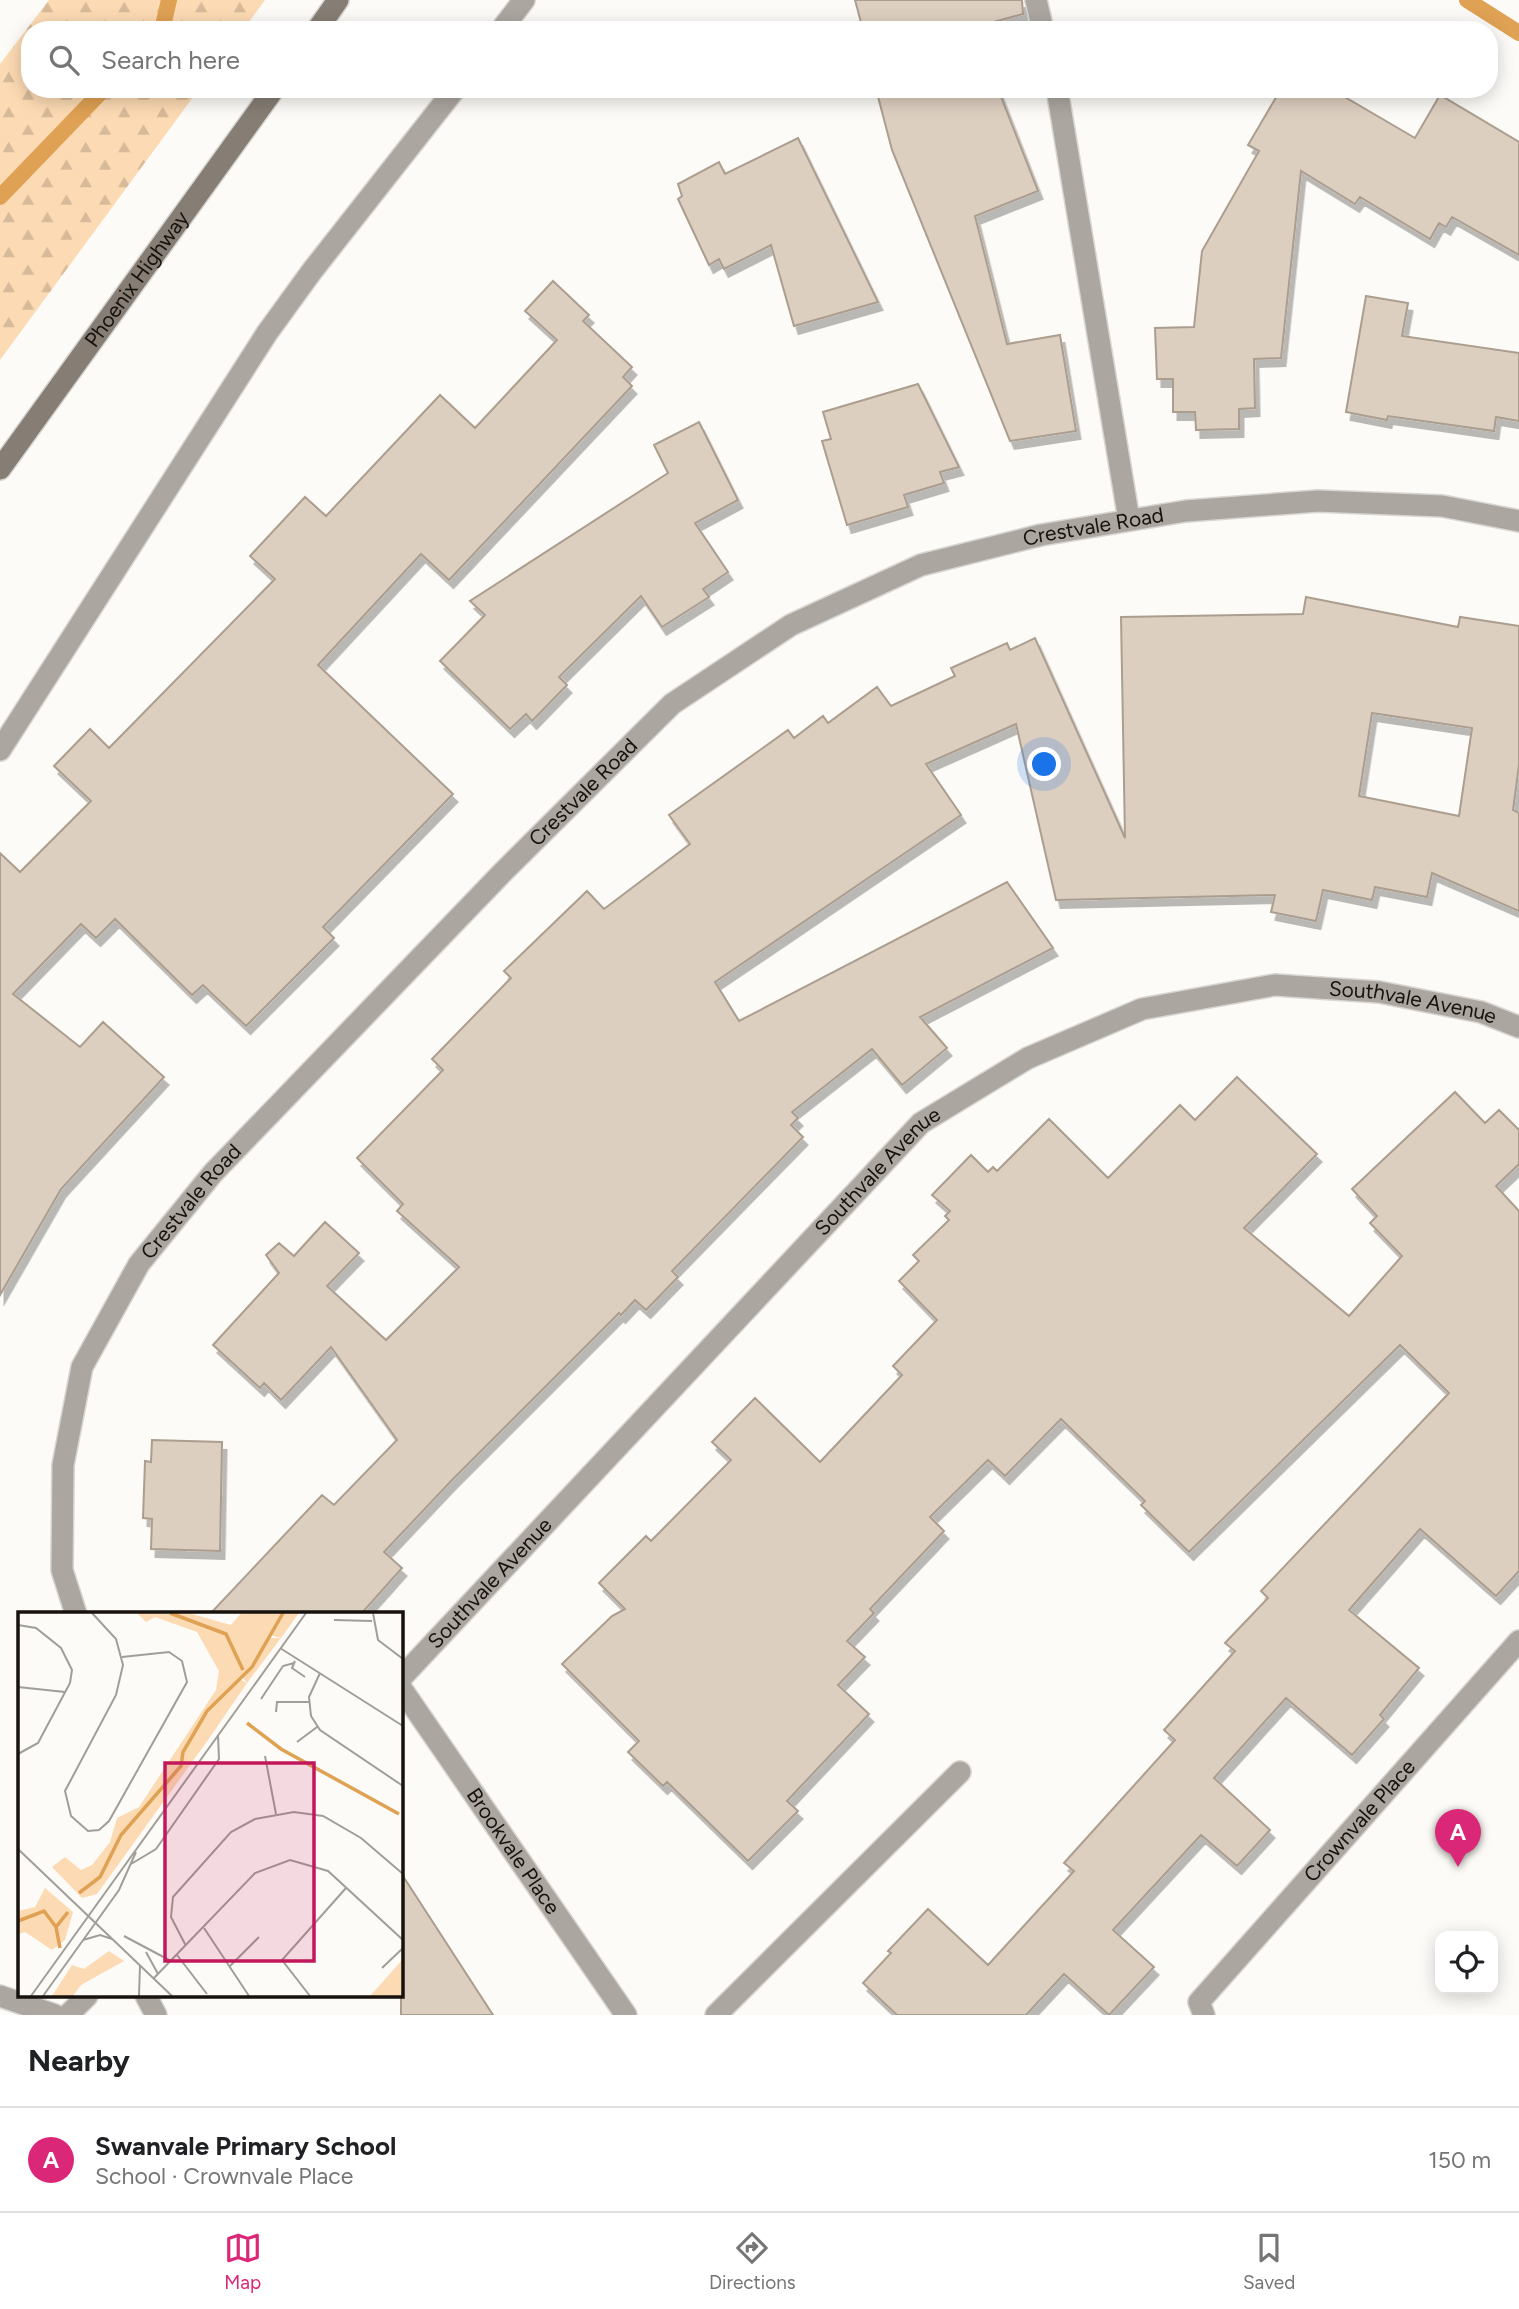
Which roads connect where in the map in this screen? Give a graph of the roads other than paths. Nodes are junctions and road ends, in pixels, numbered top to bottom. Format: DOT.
graph roads {
  1 [pos="338,0"];
  2 [pos="524,0"];
  3 [pos="1036,0"];
  4 [pos="323,21"];
  5 [pos="507,21"];
  6 [pos="1041,21"];
  7 [pos="268,98"];
  8 [pos="448,98"];
  9 [pos="1059,98"];
  10 [pos="0,469"];
  11 [pos="1129,520"];
  12 [pos="1519,521"];
  13 [pos="0,750"];
  14 [pos="1519,1027"];
  15 [pos="75,1612"];
  16 [pos="1519,1641"];
  17 [pos="402,1677"];
  18 [pos="402,1689"];
  19 [pos="960,1772"];
  20 [pos="0,1996"];
  21 [pos="86,1997"];
  22 [pos="147,1997"];
  23 [pos="1202,2008"];
  24 [pos="55,2015"];
  25 [pos="68,2015"];
  26 [pos="156,2015"];
  27 [pos="626,2015"];
  28 [pos="716,2015"];
  1 -- 4 [label="main road"];
  2 -- 5 [label="street"];
  3 -- 6 [label="street"];
  7 -- 10 [label="main road, Phoenix Highway"];
  8 -- 13 [label="street"];
  9 -- 11 [label="street"];
  11 -- 12 [label="street, Crestvale Road"];
  11 -- 15 [label="street, Crestvale Road"];
  14 -- 17 [label="street, Southvale Avenue"];
  16 -- 23 [label="street, Crownvale Place"];
  18 -- 27 [label="street, Brookvale Place"];
  19 -- 28 [label="street"];
  20 -- 24 [label="street"];
  21 -- 25 [label="street"];
  22 -- 26 [label="street"];
}
